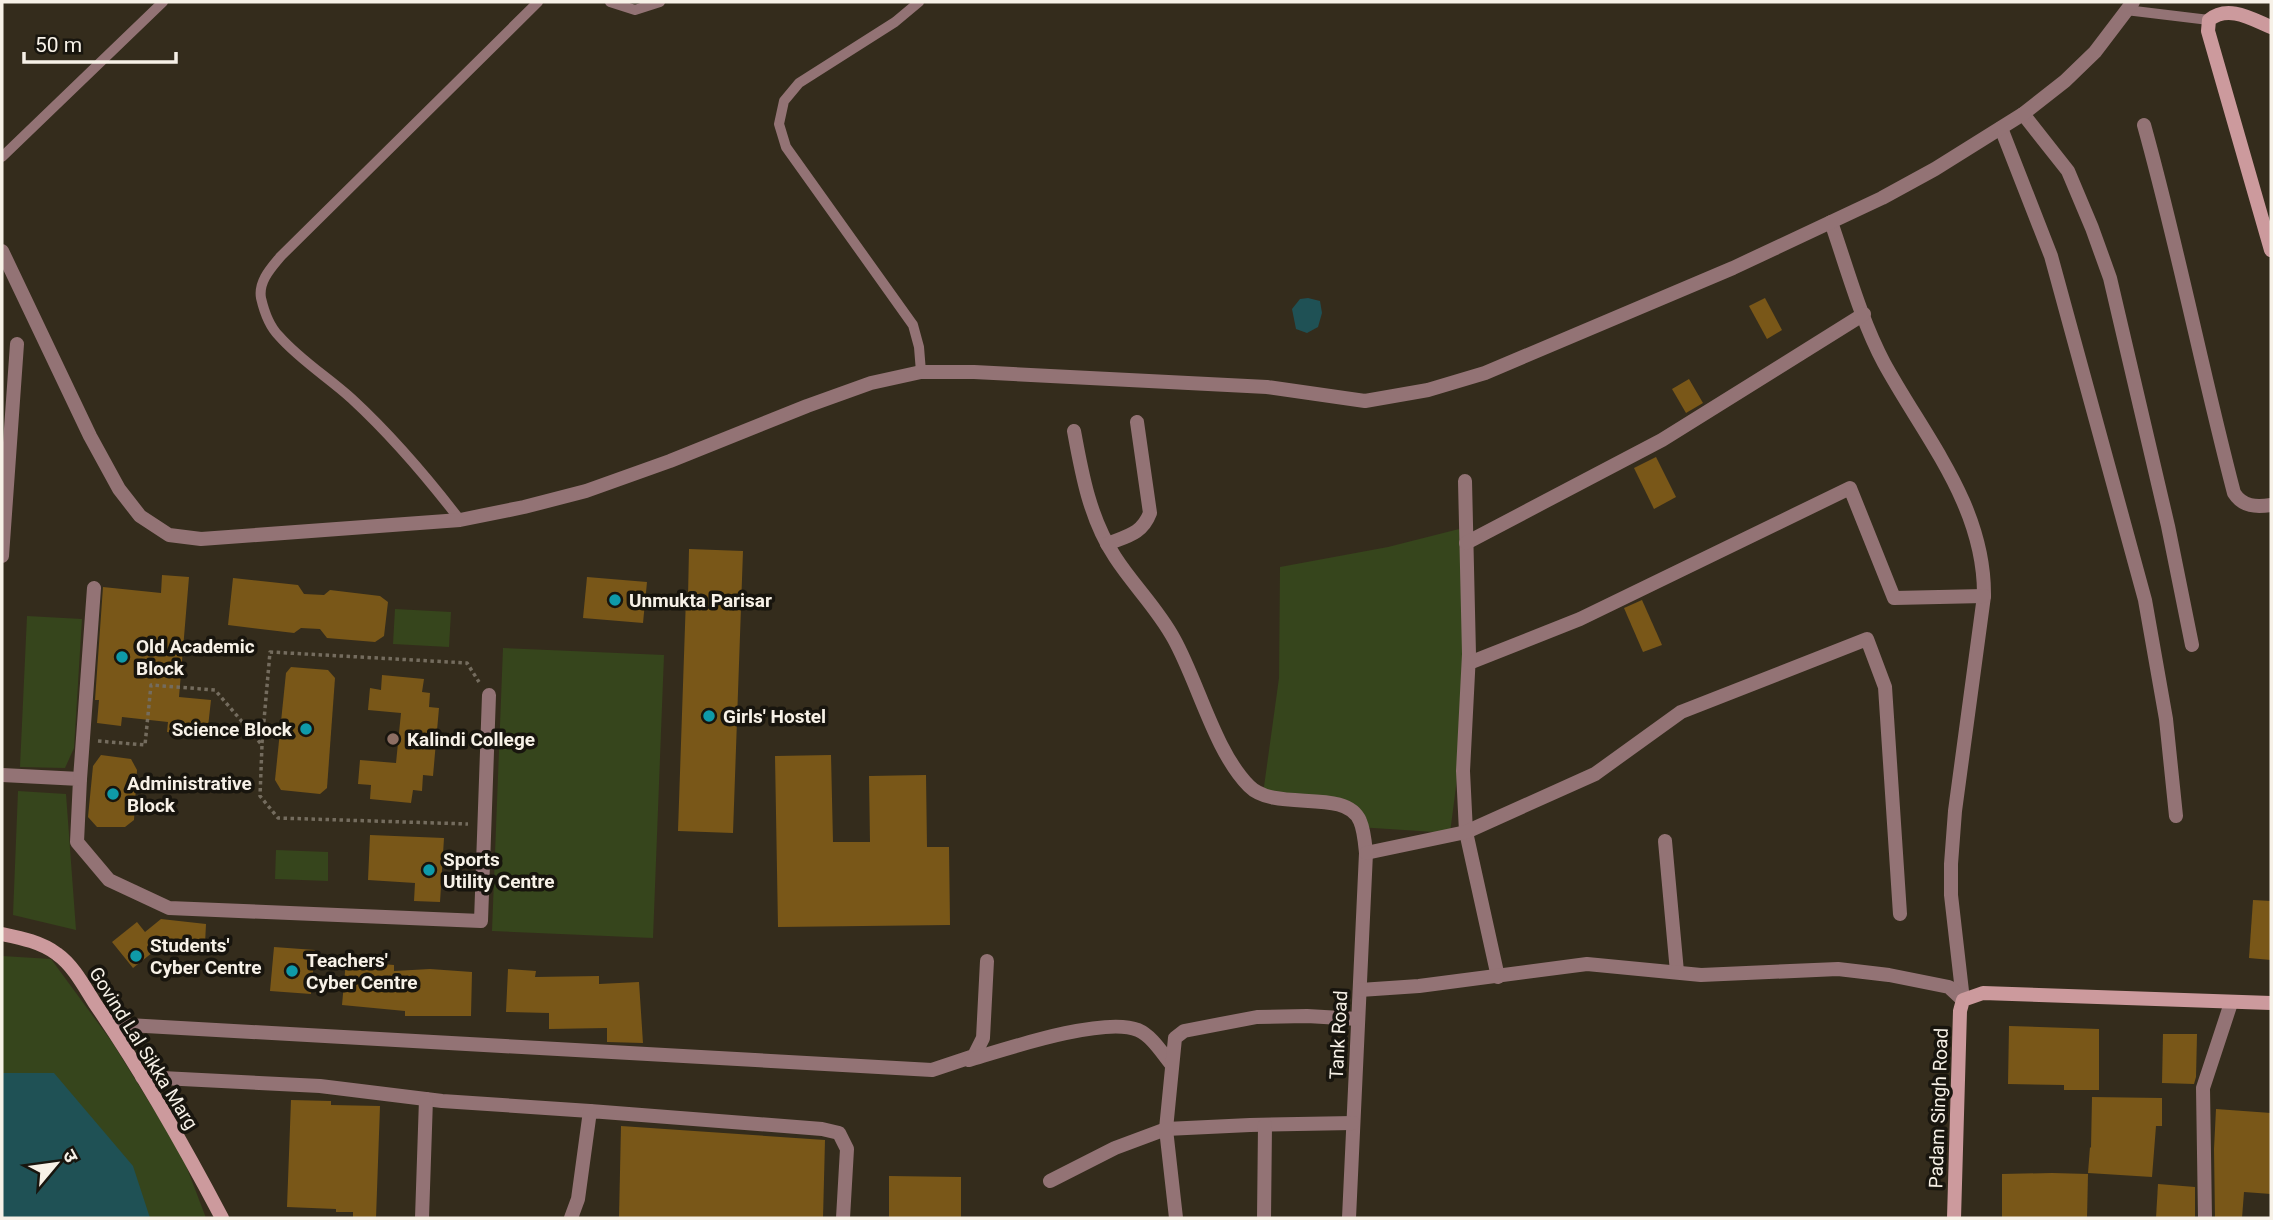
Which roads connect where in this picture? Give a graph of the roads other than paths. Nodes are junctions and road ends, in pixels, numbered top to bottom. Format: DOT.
graph roads {
  1 [pos="163,2"];
  2 [pos="538,2"];
  3 [pos="610,2"];
  4 [pos="660,2"];
  5 [pos="919,2"];
  6 [pos="2125,4"];
  7 [pos="2209,25"];
  8 [pos="2271,27"];
  9 [pos="2023,114"];
  10 [pos="2144,125"];
  11 [pos="2001,128"];
  12 [pos="2,157"];
  13 [pos="1831,222"];
  14 [pos="2271,250"];
  15 [pos="2,251"];
  16 [pos="1864,314"];
  17 [pos="17,344"];
  18 [pos="921,372"];
  19 [pos="1138,422"];
  20 [pos="1074,431"];
  21 [pos="5,474"];
  22 [pos="1465,481"];
  23 [pos="2271,505"];
  24 [pos="460,520"];
  25 [pos="1466,543"];
  26 [pos="1107,544"];
  27 [pos="2,556"];
  28 [pos="94,588"];
  29 [pos="1984,596"];
  30 [pos="2192,645"];
  31 [pos="1469,663"];
  32 [pos="489,695"];
  33 [pos="2,775"];
  34 [pos="80,779"];
  35 [pos="2176,816"];
  36 [pos="1466,832"];
  37 [pos="1665,841"];
  38 [pos="1366,853"];
  39 [pos="1900,914"];
  40 [pos="2,934"];
  41 [pos="987,961"];
  42 [pos="1678,972"];
  43 [pos="1498,976"];
  44 [pos="1360,990"];
  45 [pos="1963,1000"];
  46 [pos="2231,1003"];
  47 [pos="2271,1003"];
  48 [pos="1359,1019"];
  49 [pos="110,1024"];
  50 [pos="958,1063"];
  51 [pos="1172,1065"];
  52 [pos="142,1077"];
  53 [pos="426,1099"];
  54 [pos="590,1111"];
  55 [pos="1353,1123"];
  56 [pos="1265,1125"];
  57 [pos="1166,1129"];
  58 [pos="1050,1181"];
  59 [pos="222,1218"];
  60 [pos="422,1218"];
  61 [pos="571,1218"];
  62 [pos="843,1218"];
  63 [pos="1176,1218"];
  64 [pos="1264,1218"];
  65 [pos="1349,1218"];
  66 [pos="1954,1218"];
  67 [pos="2205,1218"];
  1 -- 12 [label="lane"];
  2 -- 24 [label="lane"];
  3 -- 4 [label="lane"];
  5 -- 18 [label="lane"];
  6 -- 7 [label="lane"];
  6 -- 9 [label="street"];
  7 -- 8 [label="street"];
  7 -- 14 [label="street"];
  9 -- 11 [label="street"];
  9 -- 30 [label="street"];
  10 -- 23 [label="street"];
  11 -- 13 [label="street"];
  11 -- 35 [label="street"];
  13 -- 16 [label="street"];
  13 -- 18 [label="street"];
  15 -- 24 [label="street"];
  16 -- 25 [label="street"];
  16 -- 29 [label="street"];
  17 -- 21 [label="street"];
  18 -- 24 [label="street"];
  19 -- 26 [label="street"];
  20 -- 26 [label="street"];
  21 -- 27 [label="street"];
  22 -- 25 [label="street"];
  25 -- 31 [label="street"];
  26 -- 38 [label="street, Tank Road"];
  28 -- 34 [label="street"];
  29 -- 31 [label="street"];
  29 -- 45 [label="street"];
  31 -- 36 [label="street"];
  32 -- 34 [label="street"];
  33 -- 34 [label="street"];
  36 -- 38 [label="street"];
  36 -- 39 [label="street"];
  36 -- 43 [label="street"];
  37 -- 42 [label="street"];
  38 -- 44 [label="street, Tank Road"];
  40 -- 49 [label="street, Govind Lal Sikka Marg"];
  41 -- 50 [label="street"];
  42 -- 43 [label="street"];
  42 -- 45 [label="street"];
  43 -- 44 [label="street"];
  44 -- 48 [label="street, Tank Road"];
  45 -- 46 [label="street"];
  45 -- 66 [label="street, Padam Singh Road"];
  46 -- 47 [label="street"];
  46 -- 67 [label="street"];
  48 -- 51 [label="street"];
  48 -- 55 [label="street, Tank Road"];
  49 -- 50 [label="street"];
  49 -- 52 [label="street, Govind Lal Sikka Marg"];
  50 -- 51 [label="street"];
  51 -- 57 [label="street"];
  52 -- 53 [label="street"];
  52 -- 59 [label="street, Govind Lal Sikka Marg"];
  53 -- 54 [label="street"];
  53 -- 60 [label="street"];
  54 -- 61 [label="street"];
  54 -- 62 [label="street"];
  55 -- 56 [label="street"];
  55 -- 65 [label="street, Tank Road"];
  56 -- 57 [label="street"];
  56 -- 64 [label="street"];
  57 -- 58 [label="street"];
  57 -- 63 [label="street"];
}
